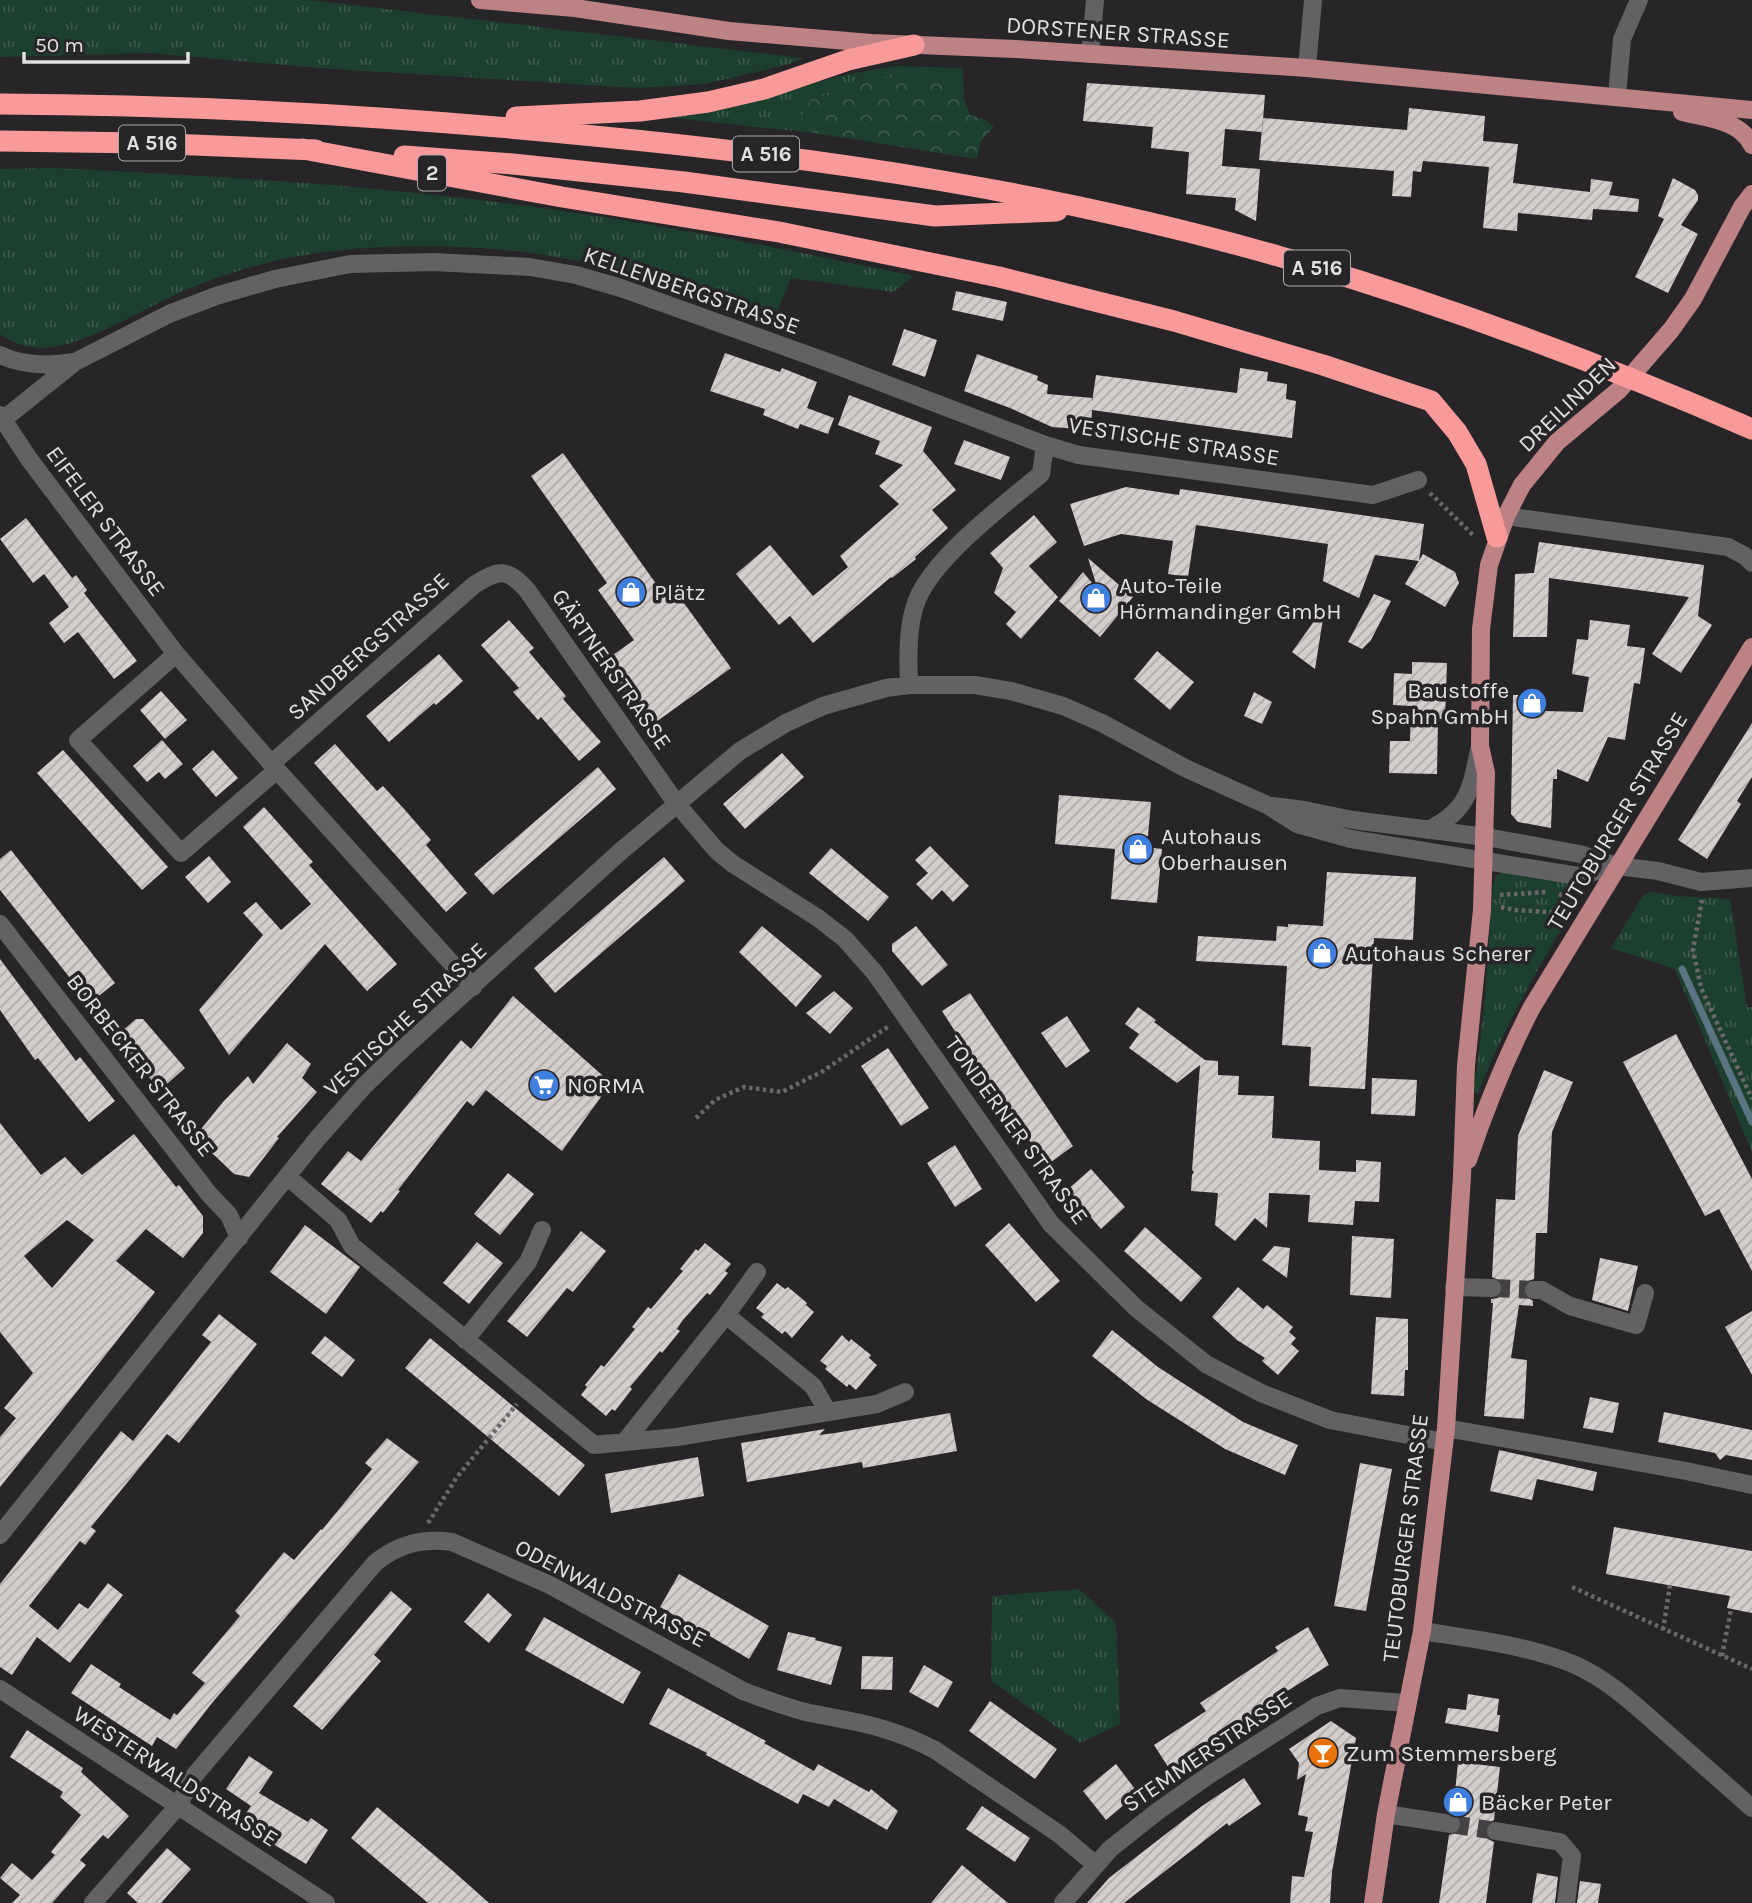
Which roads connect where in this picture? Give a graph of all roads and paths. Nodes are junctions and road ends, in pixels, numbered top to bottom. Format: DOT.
graph roads {
  1 [pos="481,0"];
  2 [pos="1095,0"];
  3 [pos="1313,0"];
  4 [pos="1639,0"];
  5 [pos="914,45"];
  6 [pos="1090,54"];
  7 [pos="1307,68"];
  8 [pos="1617,96"];
  9 [pos="0,104"];
  10 [pos="1752,110"];
  11 [pos="441,121"];
  12 [pos="0,141"];
  13 [pos="1752,145"];
  14 [pos="303,149"];
  15 [pos="1751,192"];
  16 [pos="1087,209"];
  17 [pos="0,355"];
  18 [pos="75,362"];
  19 [pos="1,419"];
  20 [pos="1752,429"];
  21 [pos="1045,445"];
  22 [pos="1418,480"];
  23 [pos="1506,516"];
  24 [pos="1495,546"];
  25 [pos="1752,563"];
  26 [pos="501,572"];
  27 [pos="1752,647"];
  28 [pos="176,654"];
  29 [pos="909,685"];
  30 [pos="1480,746"];
  31 [pos="274,767"];
  32 [pos="676,803"];
  33 [pos="1267,805"];
  34 [pos="1428,830"];
  35 [pos="1486,836"];
  36 [pos="1485,859"];
  37 [pos="1617,866"];
  38 [pos="1752,878"];
  39 [pos="1701,882"];
  40 [pos="1487,901"];
  41 [pos="1580,914"];
  42 [pos="0,924"];
  43 [pos="473,987"];
  44 [pos="900,1007"];
  45 [pos="1752,1100"];
  46 [pos="696,1118"];
  47 [pos="1462,1176"];
  48 [pos="288,1177"];
  49 [pos="542,1230"];
  50 [pos="239,1238"];
  51 [pos="757,1272"];
  52 [pos="1454,1287"];
  53 [pos="1492,1288"];
  54 [pos="1534,1290"];
  55 [pos="1646,1293"];
  56 [pos="726,1315"];
  57 [pos="465,1340"];
  58 [pos="527,1392"];
  59 [pos="905,1392"];
  60 [pos="828,1412"];
  61 [pos="1445,1435"];
  62 [pos="626,1440"];
  63 [pos="1752,1485"];
  64 [pos="0,1535"];
  65 [pos="416,1542"];
  66 [pos="1670,1586"];
  67 [pos="1572,1587"];
  68 [pos="1731,1609"];
  69 [pos="1663,1630"];
  70 [pos="1422,1631"];
  71 [pos="1722,1656"];
  72 [pos="1752,1669"];
  73 [pos="0,1689"];
  74 [pos="1407,1703"];
  75 [pos="178,1805"];
  76 [pos="1752,1808"];
  77 [pos="1386,1814"];
  78 [pos="1451,1824"];
  79 [pos="1496,1831"];
  80 [pos="1096,1865"];
  81 [pos="93,1903"];
  82 [pos="326,1903"];
  83 [pos="1063,1903"];
  84 [pos="1373,1903"];
  85 [pos="1566,1903"];
  1 -- 5 [label="main road, DORSTENER STRASSE"];
  2 -- 6 [label="street"];
  3 -- 7 [label="street"];
  4 -- 8 [label="street"];
  5 -- 6 [label="main road, DORSTENER STRASSE"];
  5 -- 11 [label="highway"];
  6 -- 7 [label="main road, DORSTENER STRASSE"];
  7 -- 8 [label="main road, DORSTENER STRASSE"];
  8 -- 10 [label="main road, DORSTENER STRASSE"];
  8 -- 13 [label="main road"];
  9 -- 11 [label="highway, A 516"];
  11 -- 16 [label="highway, A 516"];
  12 -- 14 [label="highway, A 516"];
  14 -- 16 [label="highway, A 516"];
  14 -- 24 [label="highway, 2"];
  15 -- 23 [label="main road, DREILINDEN"];
  16 -- 20 [label="highway, A 516"];
  17 -- 18 [label="street, KELLENBERGSTRASSE"];
  18 -- 19 [label="street, KELLENBERGSTRASSE"];
  18 -- 21 [label="street, KELLENBERGSTRASSE"];
  19 -- 28 [label="street, EIFELER STRASSE"];
  21 -- 22 [label="street, VESTISCHE STRASSE"];
  21 -- 29 [label="street, VESTISCHE STRASSE"];
  22 -- 24 [label="path"];
  23 -- 24 [label="main road, DREILINDEN"];
  23 -- 25 [label="street"];
  24 -- 30 [label="main road, DREILINDEN"];
  26 -- 31 [label="street, SANDBERGSTRASSE"];
  26 -- 32 [label="street, GÄRTNERSTRASSE"];
  27 -- 37 [label="main road, TEUTOBURGER STRASSE"];
  28 -- 31 [label="street, EIFELER STRASSE"];
  28 -- 31 [label="street"];
  29 -- 32 [label="street, VESTISCHE STRASSE"];
  29 -- 33 [label="street, VESTISCHE STRASSE"];
  30 -- 34 [label="street"];
  30 -- 35 [label="main road, DREILINDEN"];
  31 -- 43 [label="street, EIFELER STRASSE"];
  32 -- 43 [label="street, VESTISCHE STRASSE"];
  32 -- 44 [label="street, TONDERNER STRASSE"];
  33 -- 34 [label="street, VESTISCHE STRASSE"];
  33 -- 36 [label="street, VESTISCHE STRASSE"];
  34 -- 35 [label="street, VESTISCHE STRASSE"];
  35 -- 36 [label="main road, TEUTOBURGER STRASSE"];
  35 -- 37 [label="street, VESTISCHE STRASSE"];
  36 -- 37 [label="street, VESTISCHE STRASSE"];
  36 -- 40 [label="main road, TEUTOBURGER STRASSE"];
  37 -- 39 [label="street"];
  37 -- 41 [label="main road, TEUTOBURGER STRASSE"];
  38 -- 39 [label="street"];
  39 -- 45 [label="path"];
  40 -- 41 [label="path"];
  40 -- 41 [label="path"];
  40 -- 47 [label="main road, TEUTOBURGER STRASSE"];
  41 -- 47 [label="main road, TEUTOBURGER STRASSE"];
  42 -- 50 [label="street, BORBECKER STRASSE"];
  43 -- 48 [label="street, VESTISCHE STRASSE"];
  44 -- 46 [label="path"];
  44 -- 61 [label="street, TONDERNER STRASSE"];
  47 -- 52 [label="main road, TEUTOBURGER STRASSE"];
  48 -- 50 [label="street, VESTISCHE STRASSE"];
  48 -- 57 [label="street"];
  49 -- 57 [label="street"];
  50 -- 64 [label="street, VESTISCHE STRASSE"];
  51 -- 56 [label="street"];
  52 -- 53 [label="street"];
  52 -- 61 [label="main road, TEUTOBURGER STRASSE"];
  54 -- 55 [label="street"];
  56 -- 60 [label="street"];
  56 -- 62 [label="street"];
  57 -- 58 [label="street"];
  58 -- 62 [label="street"];
  58 -- 65 [label="path"];
  59 -- 60 [label="street"];
  60 -- 62 [label="street"];
  61 -- 63 [label="street, TONDERNER STRASSE"];
  61 -- 70 [label="main road, TEUTOBURGER STRASSE"];
  65 -- 75 [label="street, ODENWALDSTRASSE"];
  65 -- 80 [label="street, ODENWALDSTRASSE"];
  66 -- 69 [label="path"];
  67 -- 69 [label="path"];
  68 -- 71 [label="path"];
  69 -- 71 [label="path"];
  70 -- 74 [label="main road, TEUTOBURGER STRASSE"];
  70 -- 76 [label="street"];
  71 -- 72 [label="path"];
  73 -- 75 [label="street, WESTERWALDSTRASSE"];
  74 -- 77 [label="main road, TEUTOBURGER STRASSE"];
  74 -- 80 [label="street, STEMMERSTRASSE"];
  75 -- 81 [label="street, ODENWALDSTRASSE"];
  75 -- 82 [label="street, WESTERWALDSTRASSE"];
  77 -- 78 [label="street"];
  77 -- 84 [label="main road, TEUTOBURGER STRASSE"];
  79 -- 85 [label="street"];
  80 -- 83 [label="street, STEMMERSTRASSE"];
}
